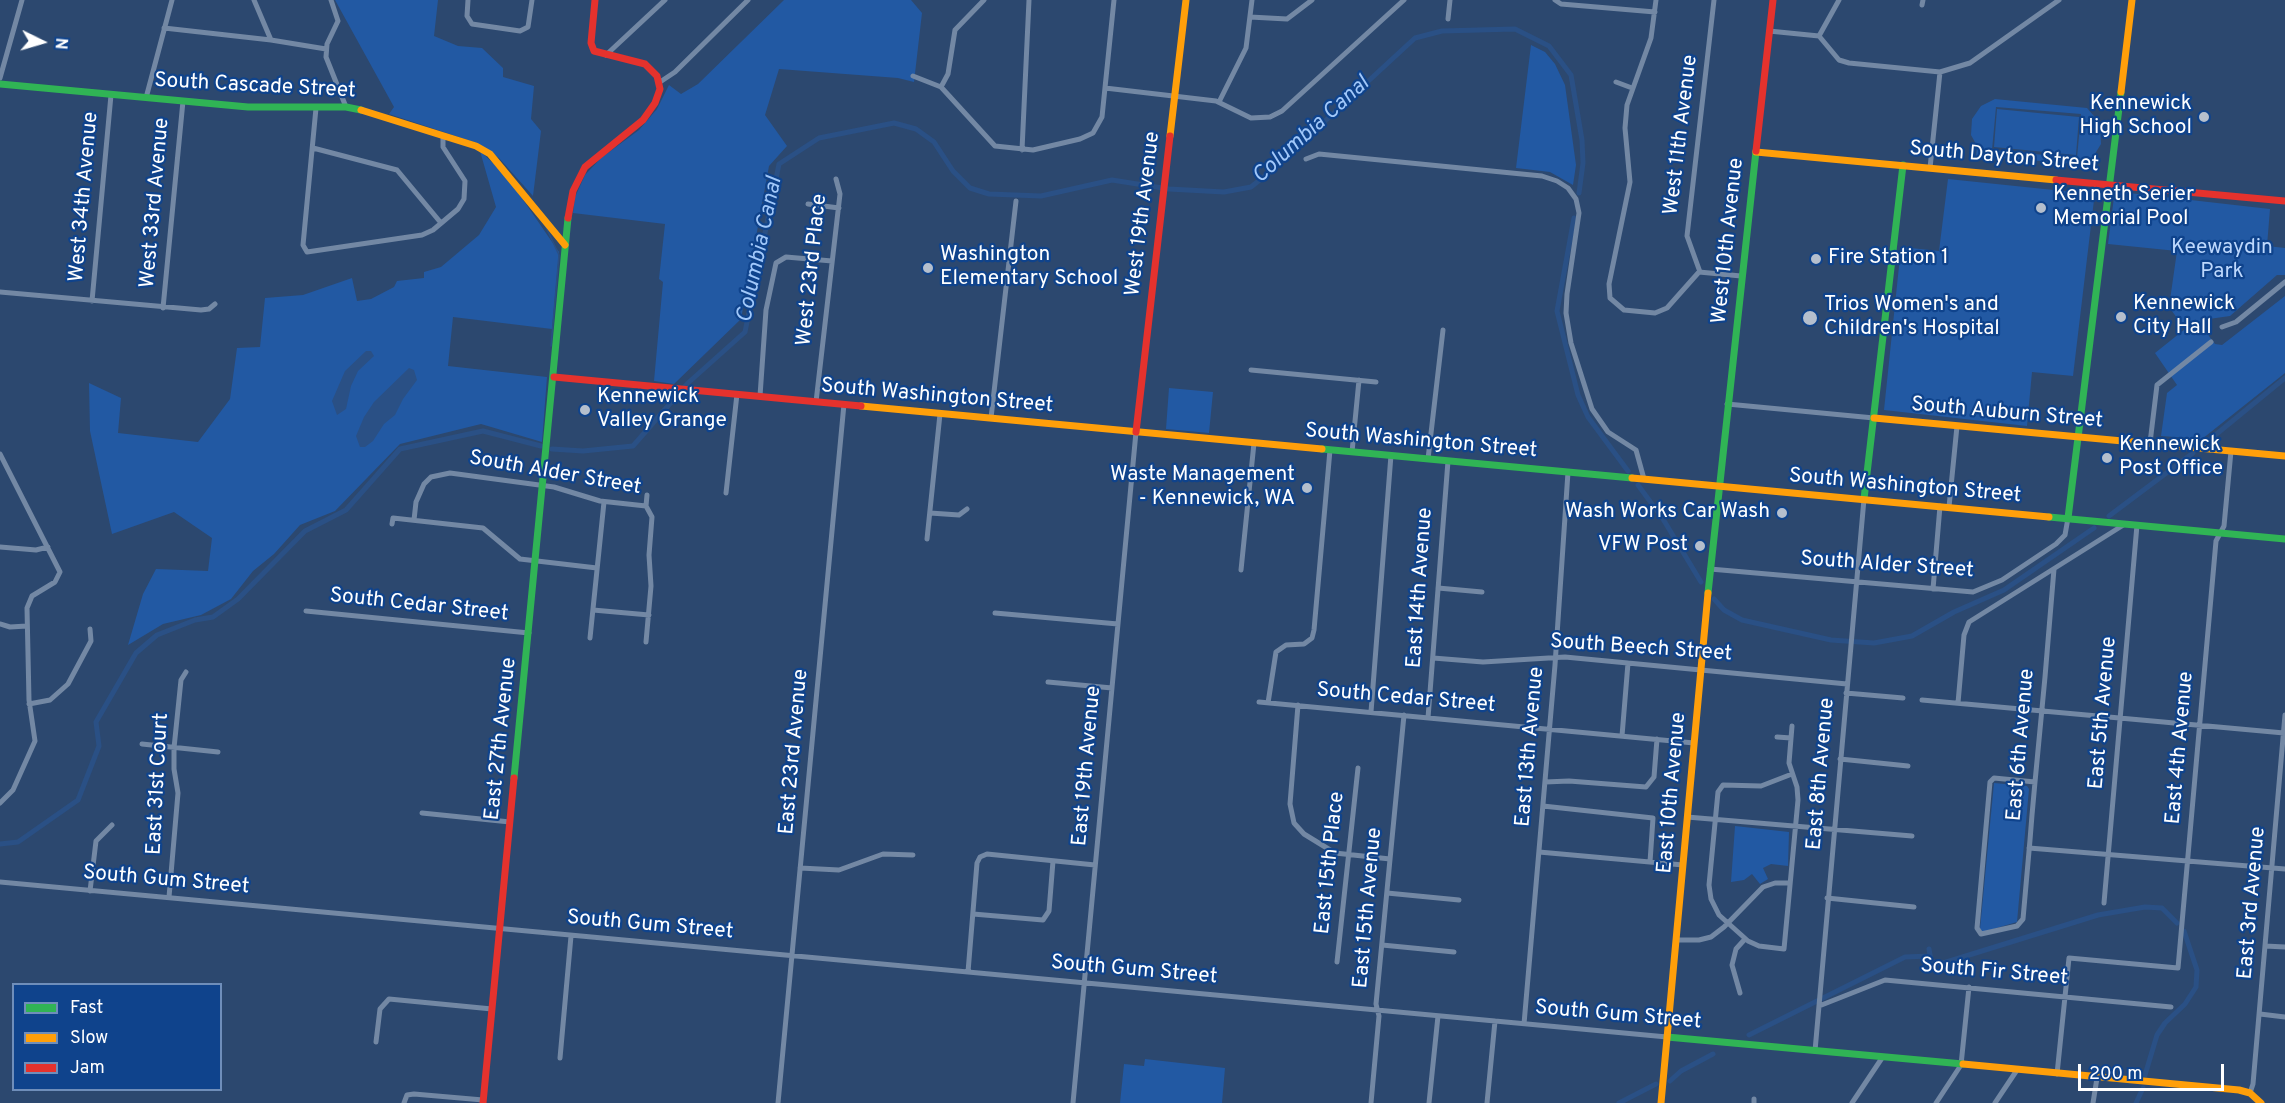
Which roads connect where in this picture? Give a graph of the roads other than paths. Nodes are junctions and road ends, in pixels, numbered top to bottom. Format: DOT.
graph roads {
  1 [pos="22,0"];
  2 [pos="172,0"];
  3 [pos="254,0"];
  4 [pos="331,0"];
  5 [pos="468,0"];
  6 [pos="532,0"];
  7 [pos="596,0"];
  8 [pos="664,0"];
  9 [pos="748,0"];
  10 [pos="984,0"];
  11 [pos="1029,0"];
  12 [pos="1114,0"];
  13 [pos="1186,0"];
  14 [pos="1252,0"];
  15 [pos="1312,0"];
  16 [pos="1404,0"];
  17 [pos="1450,0"];
  18 [pos="1555,0"];
  19 [pos="1602,0"];
  20 [pos="1656,0"];
  21 [pos="1714,0"];
  22 [pos="1773,0"];
  23 [pos="1839,0"];
  24 [pos="2059,0"];
  25 [pos="2132,0"];
  26 [pos="1601,7"];
  27 [pos="1655,12"];
  28 [pos="1250,17"];
  29 [pos="1448,19"];
  30 [pos="164,28"];
  31 [pos="1769,31"];
  32 [pos="1819,36"];
  33 [pos="271,40"];
  34 [pos="326,49"];
  35 [pos="606,55"];
  36 [pos="1940,72"];
  37 [pos="913,76"];
  38 [pos="0,78"];
  39 [pos="660,82"];
  40 [pos="1616,82"];
  41 [pos="0,84"];
  42 [pos="941,87"];
  43 [pos="1105,88"];
  44 [pos="1632,88"];
  45 [pos="111,95"];
  46 [pos="1174,96"];
  47 [pos="146,98"];
  48 [pos="183,102"];
  49 [pos="1219,102"];
  50 [pos="346,107"];
  51 [pos="316,108"];
  52 [pos="443,136"];
  53 [pos="313,148"];
  54 [pos="1022,150"];
  55 [pos="1756,152"];
  56 [pos="1306,159"];
  57 [pos="1903,165"];
  58 [pos="1930,168"];
  59 [pos="836,179"];
  60 [pos="2109,185"];
  61 [pos="1016,201"];
  62 [pos="2285,201"];
  63 [pos="808,204"];
  64 [pos="839,207"];
  65 [pos="441,224"];
  66 [pos="565,245"];
  67 [pos="832,261"];
  68 [pos="1700,272"];
  69 [pos="1742,276"];
  70 [pos="2285,282"];
  71 [pos="0,292"];
  72 [pos="92,301"];
  73 [pos="215,304"];
  74 [pos="163,308"];
  75 [pos="2222,327"];
  76 [pos="1443,330"];
  77 [pos="2211,342"];
  78 [pos="1251,370"];
  79 [pos="554,377"];
  80 [pos="1359,380"];
  81 [pos="1376,382"];
  82 [pos="737,394"];
  83 [pos="760,396"];
  84 [pos="816,402"];
  85 [pos="844,404"];
  86 [pos="1727,404"];
  87 [pos="940,414"];
  88 [pos="991,418"];
  89 [pos="1874,418"];
  90 [pos="1957,426"];
  91 [pos="1136,432"];
  92 [pos="2080,437"];
  93 [pos="1254,443"];
  94 [pos="2150,443"];
  95 [pos="1330,450"];
  96 [pos="2231,451"];
  97 [pos="1352,452"];
  98 [pos="0,454"];
  99 [pos="1391,455"];
  100 [pos="2285,456"];
  101 [pos="1428,459"];
  102 [pos="1448,461"];
  103 [pos="1568,472"];
  104 [pos="1644,479"];
  105 [pos="543,486"];
  106 [pos="1718,486"];
  107 [pos="726,493"];
  108 [pos="647,495"];
  109 [pos="1864,499"];
  110 [pos="604,502"];
  111 [pos="1940,506"];
  112 [pos="648,507"];
  113 [pos="1949,507"];
  114 [pos="967,509"];
  115 [pos="930,513"];
  116 [pos="2068,518"];
  117 [pos="414,520"];
  118 [pos="392,524"];
  119 [pos="2125,524"];
  120 [pos="2137,525"];
  121 [pos="2220,533"];
  122 [pos="927,539"];
  123 [pos="2285,539"];
  124 [pos="0,547"];
  125 [pos="48,547"];
  126 [pos="536,562"];
  127 [pos="597,568"];
  128 [pos="1710,569"];
  129 [pos="2054,569"];
  130 [pos="1241,570"];
  131 [pos="1857,582"];
  132 [pos="1438,588"];
  133 [pos="1933,589"];
  134 [pos="1482,592"];
  135 [pos="593,610"];
  136 [pos="306,611"];
  137 [pos="995,613"];
  138 [pos="649,615"];
  139 [pos="0,624"];
  140 [pos="1118,624"];
  141 [pos="27,626"];
  142 [pos="90,629"];
  143 [pos="529,633"];
  144 [pos="590,638"];
  145 [pos="646,642"];
  146 [pos="1555,656"];
  147 [pos="1433,658"];
  148 [pos="1628,663"];
  149 [pos="1701,670"];
  150 [pos="186,672"];
  151 [pos="1048,682"];
  152 [pos="1847,684"];
  153 [pos="1112,688"];
  154 [pos="1846,693"];
  155 [pos="1903,698"];
  156 [pos="1922,700"];
  157 [pos="1258,702"];
  158 [pos="1269,703"];
  159 [pos="1958,703"];
  160 [pos="30,704"];
  161 [pos="1298,705"];
  162 [pos="2042,711"];
  163 [pos="1371,712"];
  164 [pos="1404,715"];
  165 [pos="2285,715"];
  166 [pos="1428,718"];
  167 [pos="2120,718"];
  168 [pos="2199,725"];
  169 [pos="1792,726"];
  170 [pos="1550,729"];
  171 [pos="2284,733"];
  172 [pos="1622,736"];
  173 [pos="1777,737"];
  174 [pos="1791,738"];
  175 [pos="1657,739"];
  176 [pos="1694,742"];
  177 [pos="142,744"];
  178 [pos="174,748"];
  179 [pos="218,752"];
  180 [pos="1840,759"];
  181 [pos="1908,766"];
  182 [pos="1358,768"];
  183 [pos="1792,774"];
  184 [pos="1545,782"];
  185 [pos="2035,782"];
  186 [pos="0,803"];
  187 [pos="1543,806"];
  188 [pos="422,813"];
  189 [pos="1688,818"];
  190 [pos="1716,820"];
  191 [pos="510,822"];
  192 [pos="112,825"];
  193 [pos="1796,827"];
  194 [pos="1834,830"];
  195 [pos="1912,836"];
  196 [pos="2029,848"];
  197 [pos="1539,852"];
  198 [pos="2108,854"];
  199 [pos="913,855"];
  200 [pos="1347,855"];
  201 [pos="1390,859"];
  202 [pos="1053,861"];
  203 [pos="2187,861"];
  204 [pos="1650,862"];
  205 [pos="1095,865"];
  206 [pos="1683,865"];
  207 [pos="800,868"];
  208 [pos="2273,868"];
  209 [pos="2285,869"];
  210 [pos="0,882"];
  211 [pos="1790,883"];
  212 [pos="90,891"];
  213 [pos="1387,893"];
  214 [pos="169,897"];
  215 [pos="1827,898"];
  216 [pos="1459,900"];
  217 [pos="2104,903"];
  218 [pos="1914,906"];
  219 [pos="973,914"];
  220 [pos="1728,923"];
  221 [pos="500,928"];
  222 [pos="571,936"];
  223 [pos="1745,939"];
  224 [pos="1676,940"];
  225 [pos="1382,945"];
  226 [pos="2265,946"];
  227 [pos="2285,948"];
  228 [pos="1454,952"];
  229 [pos="792,955"];
  230 [pos="1337,962"];
  231 [pos="968,972"];
  232 [pos="1084,982"];
  233 [pos="1969,987"];
  234 [pos="1740,993"];
  235 [pos="2065,997"];
  236 [pos="1820,1002"];
  237 [pos="2171,1007"];
  238 [pos="492,1009"];
  239 [pos="1377,1010"];
  240 [pos="2260,1014"];
  241 [pos="1438,1016"];
  242 [pos="2285,1017"];
  243 [pos="1495,1021"];
  244 [pos="1524,1024"];
  245 [pos="1667,1037"];
  246 [pos="376,1042"];
  247 [pos="1815,1052"];
  248 [pos="560,1058"];
  249 [pos="1882,1058"];
  250 [pos="1961,1065"];
  251 [pos="2017,1070"];
  252 [pos="2057,1074"];
  253 [pos="2097,1078"];
  254 [pos="2250,1093"];
  255 [pos="483,1101"];
  256 [pos="404,1103"];
  257 [pos="778,1103"];
  258 [pos="1073,1103"];
  259 [pos="1371,1103"];
  260 [pos="1430,1103"];
  261 [pos="1487,1103"];
  262 [pos="1661,1103"];
  263 [pos="1852,1103"];
  264 [pos="1936,1103"];
  265 [pos="1995,1103"];
  266 [pos="2093,1103"];
  267 [pos="2261,1103"];
  1 -- 38 [label="street"];
  2 -- 30 [label="street"];
  3 -- 33 [label="street"];
  4 -- 34 [label="street"];
  5 -- 6 [label="street"];
  7 -- 35 [label="main road"];
  8 -- 35 [label="street"];
  9 -- 39 [label="street"];
  10 -- 42 [label="street"];
  11 -- 54 [label="street"];
  12 -- 43 [label="street"];
  13 -- 46 [label="main road, West 19th Avenue"];
  14 -- 28 [label="street"];
  15 -- 28 [label="street"];
  16 -- 49 [label="street"];
  17 -- 29 [label="street"];
  18 -- 26 [label="street"];
  19 -- 26 [label="street"];
  20 -- 27 [label="street"];
  21 -- 68 [label="street, West 11th Avenue"];
  22 -- 31 [label="main road, West 10th Avenue"];
  23 -- 32 [label="street"];
  24 -- 36 [label="street"];
  25 -- 60 [label="main road"];
  26 -- 27 [label="street"];
  27 -- 44 [label="street"];
  28 -- 49 [label="street"];
  30 -- 33 [label="street"];
  30 -- 47 [label="street"];
  31 -- 32 [label="street"];
  31 -- 55 [label="main road, West 10th Avenue"];
  32 -- 36 [label="street"];
  33 -- 34 [label="street"];
  34 -- 50 [label="street"];
  35 -- 39 [label="main road"];
  36 -- 58 [label="street"];
  37 -- 42 [label="street"];
  39 -- 66 [label="main road, East 27th Avenue"];
  40 -- 44 [label="street"];
  41 -- 45 [label="main road, South Cascade Street"];
  42 -- 54 [label="street"];
  43 -- 46 [label="street"];
  43 -- 54 [label="street"];
  44 -- 68 [label="street"];
  45 -- 47 [label="main road, South Cascade Street"];
  45 -- 72 [label="street, West 34th Avenue"];
  46 -- 49 [label="street"];
  46 -- 91 [label="main road, West 19th Avenue"];
  47 -- 48 [label="main road, South Cascade Street"];
  48 -- 51 [label="main road, South Cascade Street"];
  48 -- 74 [label="street, West 33rd Avenue"];
  50 -- 51 [label="main road, South Cascade Street"];
  50 -- 52 [label="main road, South Cascade Street"];
  51 -- 53 [label="street"];
  52 -- 65 [label="street"];
  52 -- 66 [label="main road, South Cascade Street"];
  53 -- 65 [label="street"];
  53 -- 65 [label="street"];
  55 -- 57 [label="main road, South Dayton Street"];
  55 -- 69 [label="main road, West 10th Avenue"];
  56 -- 104 [label="street"];
  57 -- 58 [label="main road, South Dayton Street"];
  57 -- 89 [label="main road"];
  58 -- 60 [label="main road, South Dayton Street"];
  59 -- 64 [label="street, West 23rd Place"];
  60 -- 62 [label="main road, South Dayton Street"];
  60 -- 92 [label="main road"];
  61 -- 88 [label="street"];
  63 -- 64 [label="street"];
  64 -- 67 [label="street, West 23rd Place"];
  66 -- 79 [label="main road, East 27th Avenue"];
  67 -- 83 [label="street"];
  67 -- 84 [label="street, West 23rd Place"];
  68 -- 69 [label="street"];
  69 -- 86 [label="main road, West 10th Avenue"];
  70 -- 75 [label="street"];
  71 -- 72 [label="street"];
  72 -- 74 [label="street"];
  73 -- 74 [label="street"];
  76 -- 101 [label="street"];
  77 -- 94 [label="street"];
  78 -- 80 [label="street"];
  79 -- 82 [label="main road, South Washington Street"];
  79 -- 105 [label="main road, East 27th Avenue"];
  80 -- 81 [label="street"];
  80 -- 97 [label="street"];
  82 -- 83 [label="main road, South Washington Street"];
  82 -- 107 [label="street"];
  83 -- 84 [label="main road, South Washington Street"];
  84 -- 85 [label="main road, South Washington Street"];
  85 -- 87 [label="main road, South Washington Street"];
  85 -- 207 [label="street, East 23rd Avenue"];
  86 -- 89 [label="street, South Auburn Street"];
  86 -- 106 [label="main road, West 10th Avenue"];
  87 -- 88 [label="main road, South Washington Street"];
  87 -- 115 [label="street"];
  88 -- 91 [label="main road, South Washington Street"];
  89 -- 90 [label="main road, South Auburn Street"];
  89 -- 109 [label="main road"];
  90 -- 92 [label="main road, South Auburn Street"];
  90 -- 113 [label="street"];
  91 -- 93 [label="main road, South Washington Street"];
  91 -- 140 [label="street, East 19th Avenue"];
  92 -- 94 [label="main road, South Auburn Street"];
  92 -- 116 [label="main road"];
  93 -- 95 [label="main road, South Washington Street"];
  93 -- 130 [label="street"];
  94 -- 96 [label="main road, South Auburn Street"];
  95 -- 97 [label="main road, South Washington Street"];
  95 -- 158 [label="street"];
  96 -- 100 [label="main road, South Auburn Street"];
  96 -- 121 [label="street, East 4th Avenue"];
  97 -- 99 [label="main road, South Washington Street"];
  98 -- 125 [label="street"];
  99 -- 101 [label="main road, South Washington Street"];
  99 -- 163 [label="street"];
  101 -- 102 [label="main road, South Washington Street"];
  102 -- 103 [label="main road, South Washington Street"];
  102 -- 132 [label="street, East 14th Avenue"];
  103 -- 104 [label="main road, South Washington Street"];
  103 -- 146 [label="street, East 13th Avenue"];
  104 -- 106 [label="main road, South Washington Street"];
  105 -- 110 [label="street, South Alder Street"];
  105 -- 117 [label="street, South Alder Street"];
  105 -- 126 [label="main road, East 27th Avenue"];
  106 -- 109 [label="main road, South Washington Street"];
  106 -- 128 [label="main road, East 10th Avenue"];
  108 -- 112 [label="street"];
  109 -- 111 [label="main road, South Washington Street"];
  109 -- 131 [label="street, East 8th Avenue"];
  110 -- 112 [label="street, South Alder Street"];
  110 -- 127 [label="street"];
  111 -- 113 [label="main road, South Washington Street"];
  111 -- 133 [label="street"];
  112 -- 138 [label="street"];
  113 -- 116 [label="main road, South Washington Street"];
  114 -- 115 [label="street"];
  115 -- 122 [label="street"];
  116 -- 119 [label="main road, South Washington Street"];
  116 -- 133 [label="street, South Alder Street"];
  117 -- 118 [label="street"];
  117 -- 126 [label="street"];
  119 -- 120 [label="main road, South Washington Street"];
  119 -- 129 [label="street"];
  120 -- 121 [label="main road, South Washington Street"];
  120 -- 167 [label="street, East 5th Avenue"];
  121 -- 123 [label="main road, South Washington Street"];
  121 -- 168 [label="street, East 4th Avenue"];
  124 -- 125 [label="street"];
  125 -- 141 [label="street"];
  126 -- 127 [label="street"];
  126 -- 143 [label="main road, East 27th Avenue"];
  127 -- 135 [label="street"];
  128 -- 131 [label="street, South Alder Street"];
  128 -- 149 [label="main road, East 10th Avenue"];
  129 -- 159 [label="street"];
  129 -- 162 [label="street, East 6th Avenue"];
  131 -- 133 [label="street, South Alder Street"];
  131 -- 152 [label="street, East 8th Avenue"];
  132 -- 134 [label="street"];
  132 -- 147 [label="street, East 14th Avenue"];
  135 -- 138 [label="street"];
  135 -- 144 [label="street"];
  136 -- 143 [label="street, South Cedar Street"];
  137 -- 140 [label="street"];
  138 -- 145 [label="street"];
  139 -- 141 [label="street"];
  140 -- 153 [label="street, East 19th Avenue"];
  141 -- 160 [label="street"];
  142 -- 160 [label="street"];
  143 -- 191 [label="main road, East 27th Avenue"];
  146 -- 147 [label="street, South Beech Street"];
  146 -- 148 [label="street, South Beech Street"];
  146 -- 170 [label="street, East 13th Avenue"];
  147 -- 166 [label="street, East 14th Avenue"];
  148 -- 149 [label="street, South Beech Street"];
  148 -- 172 [label="street"];
  149 -- 152 [label="street, South Beech Street"];
  149 -- 176 [label="main road, East 10th Avenue"];
  150 -- 178 [label="street, East 31st Court"];
  151 -- 153 [label="street"];
  152 -- 154 [label="street, East 8th Avenue"];
  153 -- 205 [label="street, East 19th Avenue"];
  154 -- 155 [label="street"];
  154 -- 180 [label="street, East 8th Avenue"];
  156 -- 159 [label="street"];
  157 -- 158 [label="street, South Cedar Street"];
  158 -- 161 [label="street, South Cedar Street"];
  159 -- 162 [label="street"];
  160 -- 186 [label="street"];
  161 -- 163 [label="street, South Cedar Street"];
  161 -- 200 [label="street"];
  162 -- 167 [label="street"];
  162 -- 185 [label="street, East 6th Avenue"];
  163 -- 164 [label="street, South Cedar Street"];
  164 -- 166 [label="street, South Cedar Street"];
  164 -- 201 [label="street, East 15th Avenue"];
  165 -- 171 [label="street, East 3rd Avenue"];
  166 -- 170 [label="street, South Cedar Street"];
  167 -- 168 [label="street"];
  167 -- 198 [label="street, East 5th Avenue"];
  168 -- 171 [label="street"];
  168 -- 203 [label="street, East 4th Avenue"];
  169 -- 174 [label="street"];
  170 -- 172 [label="street, South Cedar Street"];
  170 -- 184 [label="street, East 13th Avenue"];
  171 -- 208 [label="street, East 3rd Avenue"];
  172 -- 175 [label="street, South Cedar Street"];
  173 -- 174 [label="street"];
  174 -- 183 [label="street"];
  175 -- 176 [label="street, South Cedar Street"];
  175 -- 184 [label="street"];
  176 -- 189 [label="main road, East 10th Avenue"];
  177 -- 178 [label="street"];
  178 -- 179 [label="street"];
  178 -- 214 [label="street, East 31st Court"];
  180 -- 181 [label="street"];
  180 -- 194 [label="street, East 8th Avenue"];
  182 -- 200 [label="street, East 15th Place"];
  183 -- 190 [label="street"];
  183 -- 193 [label="street"];
  184 -- 187 [label="street, East 13th Avenue"];
  185 -- 196 [label="street, East 6th Avenue"];
  185 -- 196 [label="street, East 6th Avenue"];
  187 -- 197 [label="street, East 13th Avenue"];
  187 -- 204 [label="street"];
  188 -- 191 [label="street"];
  189 -- 190 [label="street"];
  189 -- 206 [label="main road, East 10th Avenue"];
  190 -- 193 [label="street"];
  190 -- 220 [label="street"];
  191 -- 221 [label="main road, East 27th Avenue"];
  192 -- 212 [label="street"];
  193 -- 194 [label="street"];
  193 -- 211 [label="street"];
  194 -- 195 [label="street"];
  194 -- 215 [label="street, East 8th Avenue"];
  196 -- 198 [label="street"];
  197 -- 204 [label="street"];
  197 -- 244 [label="street, East 13th Avenue"];
  198 -- 203 [label="street"];
  198 -- 217 [label="street, East 5th Avenue"];
  199 -- 207 [label="street"];
  200 -- 201 [label="street"];
  200 -- 230 [label="street, East 15th Place"];
  201 -- 213 [label="street, East 15th Avenue"];
  202 -- 205 [label="street"];
  202 -- 219 [label="street"];
  202 -- 219 [label="street"];
  203 -- 208 [label="street"];
  203 -- 235 [label="street, East 4th Avenue"];
  204 -- 206 [label="street"];
  205 -- 232 [label="street, East 19th Avenue"];
  206 -- 224 [label="main road, East 10th Avenue"];
  207 -- 229 [label="street, East 23rd Avenue"];
  208 -- 209 [label="street"];
  208 -- 226 [label="street, East 3rd Avenue"];
  210 -- 212 [label="street, South Gum Street"];
  211 -- 220 [label="street"];
  211 -- 223 [label="street"];
  212 -- 214 [label="street, South Gum Street"];
  213 -- 216 [label="street"];
  213 -- 225 [label="street, East 15th Avenue"];
  214 -- 221 [label="street, South Gum Street"];
  215 -- 218 [label="street"];
  215 -- 236 [label="street, East 8th Avenue"];
  219 -- 231 [label="street"];
  220 -- 223 [label="street"];
  220 -- 224 [label="street"];
  221 -- 222 [label="street, South Gum Street"];
  221 -- 238 [label="main road, East 27th Avenue"];
  222 -- 229 [label="street, South Gum Street"];
  222 -- 248 [label="street"];
  223 -- 234 [label="street"];
  224 -- 245 [label="main road, East 10th Avenue"];
  225 -- 228 [label="street"];
  225 -- 239 [label="street, East 15th Avenue"];
  226 -- 227 [label="street"];
  226 -- 240 [label="street, East 3rd Avenue"];
  229 -- 231 [label="street, South Gum Street"];
  229 -- 257 [label="street, East 23rd Avenue"];
  231 -- 232 [label="street, South Gum Street"];
  232 -- 239 [label="street, South Gum Street"];
  232 -- 258 [label="street, East 19th Avenue"];
  233 -- 235 [label="street, South Fir Street"];
  233 -- 236 [label="street, South Fir Street"];
  233 -- 250 [label="street"];
  235 -- 237 [label="street, South Fir Street"];
  235 -- 252 [label="street"];
  236 -- 247 [label="street, East 8th Avenue"];
  238 -- 246 [label="street"];
  238 -- 255 [label="main road, East 27th Avenue"];
  239 -- 241 [label="street, South Gum Street"];
  239 -- 259 [label="street, East 15th Avenue"];
  240 -- 242 [label="street"];
  240 -- 254 [label="street, East 3rd Avenue"];
  241 -- 243 [label="street, South Gum Street"];
  241 -- 260 [label="street"];
  243 -- 244 [label="street, South Gum Street"];
  243 -- 261 [label="street"];
  244 -- 245 [label="street, South Gum Street"];
  245 -- 247 [label="main road, South Gum Street"];
  245 -- 262 [label="main road, East 10th Avenue"];
  247 -- 249 [label="main road, South Gum Street"];
  249 -- 250 [label="main road, South Gum Street"];
  249 -- 263 [label="street"];
  250 -- 251 [label="main road, South Gum Street"];
  250 -- 264 [label="street"];
  251 -- 252 [label="main road, South Gum Street"];
  251 -- 265 [label="street"];
  252 -- 253 [label="main road, South Gum Street"];
  253 -- 254 [label="main road, South Gum Street"];
  253 -- 266 [label="street"];
  254 -- 267 [label="main road"];
  255 -- 256 [label="street"];
}
